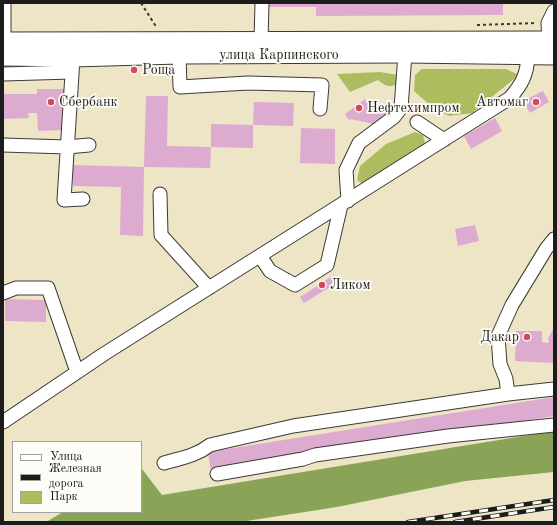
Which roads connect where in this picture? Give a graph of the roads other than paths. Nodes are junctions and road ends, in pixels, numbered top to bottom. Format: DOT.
graph roads {
  1 [pos="4,3"];
  2 [pos="262,3"];
  3 [pos="554,11"];
  4 [pos="551,40"];
  5 [pos="268,46"];
  6 [pos="313,48"];
  7 [pos="4,49"];
  8 [pos="405,54"];
  9 [pos="179,55"];
  10 [pos="528,56"];
  11 [pos="554,56"];
  12 [pos="72,65"];
  13 [pos="3,74"];
  14 [pos="320,109"];
  15 [pos="417,122"];
  16 [pos="444,140"];
  17 [pos="3,145"];
  18 [pos="89,145"];
  19 [pos="67,147"];
  20 [pos="160,194"];
  21 [pos="83,199"];
  22 [pos="345,203"];
  23 [pos="554,239"];
  24 [pos="260,256"];
  25 [pos="209,288"];
  26 [pos="3,293"];
  27 [pos="77,372"];
  28 [pos="554,389"];
  29 [pos="508,394"];
  30 [pos="3,422"];
  31 [pos="554,425"];
  32 [pos="164,462"];
  33 [pos="217,474"];
  1 -- 7 [label="street"];
  2 -- 5 [label="street"];
  3 -- 4 [label="street"];
  4 -- 6 [label="main road, улица Карпинского"];
  5 -- 6 [label="main road, улица Карпинского"];
  5 -- 7 [label="main road, улица Карпинского"];
  5 -- 9 [label="main road, улица Карпинского"];
  6 -- 8 [label="main road, улица Карпинского"];
  7 -- 12 [label="main road, улица Карпинского"];
  8 -- 10 [label="main road, улица Карпинского"];
  8 -- 22 [label="street"];
  9 -- 12 [label="main road, улица Карпинского"];
  9 -- 14 [label="street"];
  10 -- 11 [label="main road, улица Карпинского"];
  10 -- 16 [label="street"];
  12 -- 13 [label="street"];
  12 -- 19 [label="street"];
  15 -- 16 [label="street"];
  16 -- 22 [label="street"];
  17 -- 19 [label="street"];
  18 -- 19 [label="street"];
  19 -- 21 [label="street"];
  20 -- 25 [label="street"];
  22 -- 24 [label="street"];
  22 -- 24 [label="street"];
  23 -- 29 [label="street"];
  24 -- 25 [label="street"];
  25 -- 27 [label="street"];
  26 -- 27 [label="street"];
  27 -- 30 [label="street"];
  28 -- 29 [label="street"];
  29 -- 32 [label="street"];
  31 -- 33 [label="street"];
}
